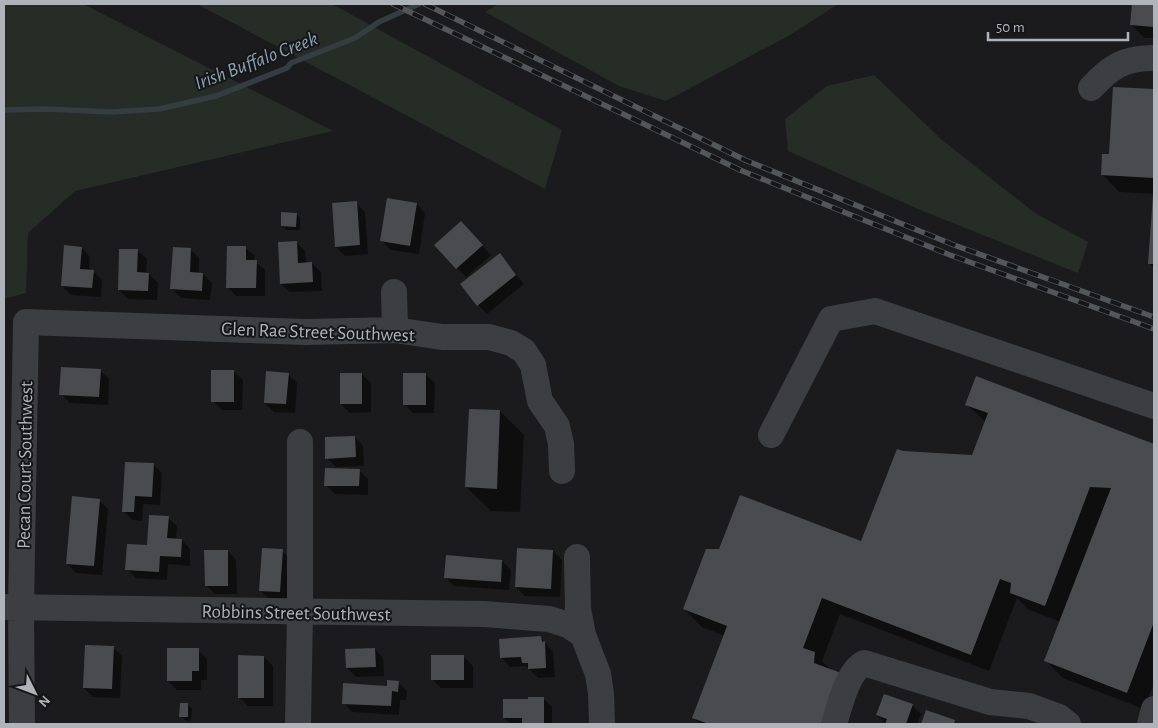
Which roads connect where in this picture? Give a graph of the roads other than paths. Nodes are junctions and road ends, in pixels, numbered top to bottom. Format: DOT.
graph roads {
  1 [pos="1154,58"];
  2 [pos="1091,88"];
  3 [pos="394,292"];
  4 [pos="26,322"];
  5 [pos="395,330"];
  6 [pos="1154,406"];
  7 [pos="771,435"];
  8 [pos="300,442"];
  9 [pos="562,471"];
  10 [pos="577,557"];
  11 [pos="13,608"];
  12 [pos="300,612"];
  13 [pos="583,635"];
  14 [pos="1154,709"];
  15 [pos="607,723"];
  16 [pos="22,724"];
  17 [pos="298,724"];
  18 [pos="834,724"];
  19 [pos="1068,724"];
  20 [pos="1150,724"];
  1 -- 2 [label="street"];
  3 -- 5 [label="street"];
  4 -- 5 [label="street, Glen Rae Street Southwest"];
  4 -- 11 [label="street, Pecan Court Southwest"];
  5 -- 9 [label="street, Glen Rae Street Southwest"];
  6 -- 7 [label="street"];
  8 -- 12 [label="street"];
  10 -- 13 [label="street"];
  11 -- 12 [label="street, Robbins Street Southwest"];
  11 -- 16 [label="street, Pecan Court Southwest"];
  12 -- 13 [label="street, Robbins Street Southwest"];
  12 -- 17 [label="street"];
  13 -- 15 [label="street"];
  14 -- 20 [label="street"];
  18 -- 19 [label="street"];
}
